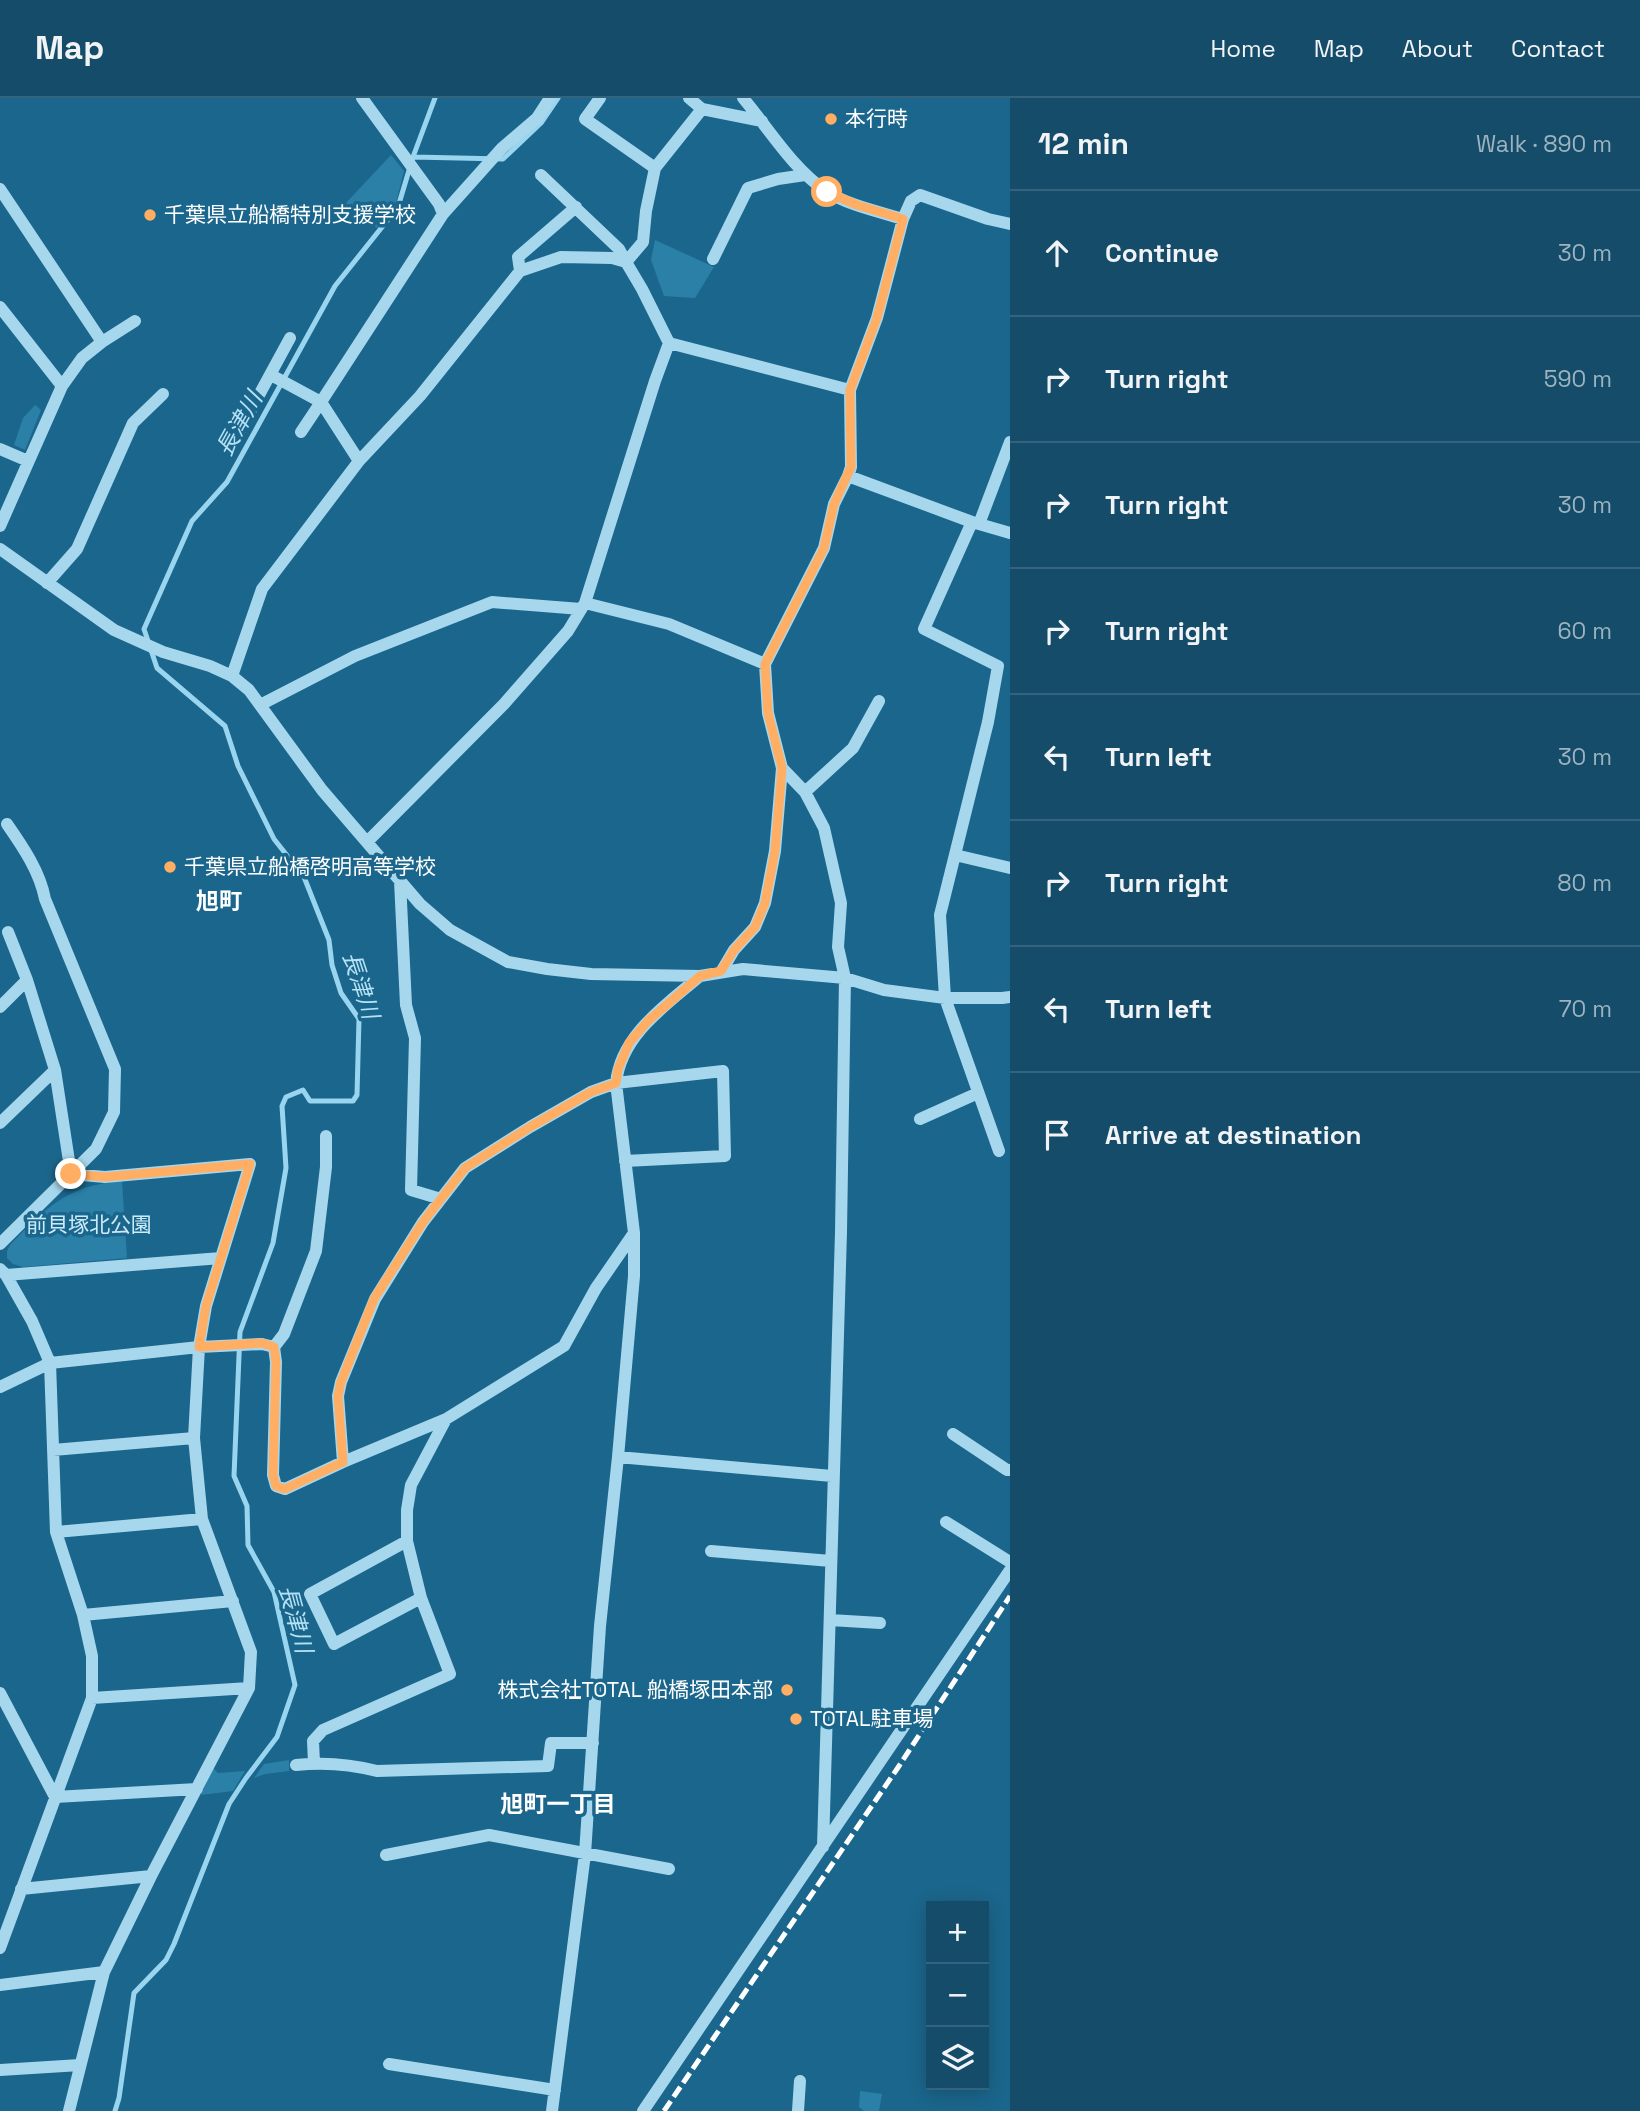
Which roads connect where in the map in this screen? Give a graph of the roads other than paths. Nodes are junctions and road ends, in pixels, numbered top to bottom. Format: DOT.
graph roads {
  1 [pos="362,98"];
  2 [pos="550,98"];
  3 [pos="600,98"];
  4 [pos="689,98"];
  5 [pos="743,98"];
  6 [pos="702,109"];
  7 [pos="762,121"];
  8 [pos="655,168"];
  9 [pos="541,175"];
  10 [pos="805,175"];
  11 [pos="0,189"];
  12 [pos="576,207"];
  13 [pos="443,214"];
  14 [pos="903,219"];
  15 [pos="1010,224"];
  16 [pos="713,259"];
  17 [pos="626,262"];
  18 [pos="520,271"];
  19 [pos="0,307"];
  20 [pos="135,321"];
  21 [pos="290,338"];
  22 [pos="102,342"];
  23 [pos="669,343"];
  24 [pos="271,375"];
  25 [pos="62,386"];
  26 [pos="850,390"];
  27 [pos="163,394"];
  28 [pos="321,402"];
  29 [pos="301,432"];
  30 [pos="234,441"];
  31 [pos="1010,442"];
  32 [pos="0,449"];
  33 [pos="28,461"];
  34 [pos="359,461"];
  35 [pos="848,476"];
  36 [pos="976,523"];
  37 [pos="0,526"];
  38 [pos="1010,533"];
  39 [pos="0,549"];
  40 [pos="47,583"];
  41 [pos="583,606"];
  42 [pos="765,664"];
  43 [pos="232,676"];
  44 [pos="879,701"];
  45 [pos="260,705"];
  46 [pos="782,768"];
  47 [pos="805,792"];
  48 [pos="7,824"];
  49 [pos="367,842"];
  50 [pos="955,855"];
  51 [pos="1010,868"];
  52 [pos="400,881"];
  53 [pos="8,932"];
  54 [pos="721,971"];
  55 [pos="700,976"];
  56 [pos="845,978"];
  57 [pos="27,980"];
  58 [pos="1010,997"];
  59 [pos="945,998"];
  60 [pos="0,1007"];
  61 [pos="55,1070"];
  62 [pos="616,1083"];
  63 [pos="978,1093"];
  64 [pos="920,1119"];
  65 [pos="0,1124"];
  66 [pos="326,1136"];
  67 [pos="999,1151"];
  68 [pos="625,1161"];
  69 [pos="71,1174"];
  70 [pos="441,1199"];
  71 [pos="634,1233"];
  72 [pos="0,1244"];
  73 [pos="221,1258"];
  74 [pos="3,1272"];
  75 [pos="199,1347"];
  76 [pos="274,1347"];
  77 [pos="50,1363"];
  78 [pos="0,1387"];
  79 [pos="446,1419"];
  80 [pos="953,1434"];
  81 [pos="194,1438"];
  82 [pos="53,1451"];
  83 [pos="618,1457"];
  84 [pos="343,1462"];
  85 [pos="1010,1470"];
  86 [pos="832,1476"];
  87 [pos="202,1519"];
  88 [pos="946,1522"];
  89 [pos="56,1532"];
  90 [pos="407,1541"];
  91 [pos="711,1551"];
  92 [pos="831,1561"];
  93 [pos="1010,1562"];
  94 [pos="1010,1570"];
  95 [pos="421,1598"];
  96 [pos="233,1601"];
  97 [pos="83,1615"];
  98 [pos="830,1620"];
  99 [pos="880,1623"];
  100 [pos="249,1689"];
  101 [pos="0,1693"];
  102 [pos="92,1698"];
  103 [pos="593,1743"];
  104 [pos="314,1763"];
  105 [pos="296,1765"];
  106 [pos="197,1789"];
  107 [pos="55,1797"];
  108 [pos="823,1847"];
  109 [pos="386,1854"];
  110 [pos="585,1854"];
  111 [pos="669,1869"];
  112 [pos="151,1876"];
  113 [pos="21,1889"];
  114 [pos="0,1948"];
  115 [pos="104,1972"];
  116 [pos="0,1985"];
  117 [pos="389,2064"];
  118 [pos="80,2066"];
  119 [pos="0,2070"];
  120 [pos="800,2081"];
  121 [pos="555,2090"];
  122 [pos="69,2111"];
  123 [pos="552,2111"];
  124 [pos="643,2111"];
  125 [pos="798,2111"];
  1 -- 13 [label="street"];
  2 -- 13 [label="street"];
  3 -- 8 [label="street"];
  4 -- 6 [label="street"];
  5 -- 7 [label="street"];
  6 -- 7 [label="street"];
  6 -- 8 [label="street"];
  7 -- 10 [label="street"];
  8 -- 17 [label="street"];
  9 -- 12 [label="street"];
  10 -- 14 [label="street"];
  10 -- 16 [label="street"];
  11 -- 22 [label="street"];
  12 -- 17 [label="street"];
  12 -- 18 [label="street"];
  13 -- 28 [label="street"];
  14 -- 15 [label="street"];
  14 -- 26 [label="street"];
  17 -- 18 [label="street"];
  17 -- 23 [label="street"];
  18 -- 34 [label="street"];
  19 -- 25 [label="street"];
  20 -- 22 [label="street"];
  21 -- 24 [label="street"];
  22 -- 25 [label="street"];
  23 -- 26 [label="street"];
  23 -- 41 [label="street"];
  24 -- 28 [label="street"];
  24 -- 30 [label="street"];
  25 -- 33 [label="street"];
  26 -- 35 [label="street"];
  27 -- 40 [label="street"];
  28 -- 29 [label="street"];
  28 -- 34 [label="street"];
  31 -- 36 [label="street"];
  32 -- 33 [label="street"];
  33 -- 37 [label="street"];
  34 -- 43 [label="street"];
  35 -- 36 [label="street"];
  35 -- 42 [label="street"];
  36 -- 38 [label="street"];
  36 -- 50 [label="street"];
  39 -- 40 [label="street"];
  40 -- 43 [label="street"];
  41 -- 42 [label="street"];
  41 -- 45 [label="street"];
  41 -- 49 [label="street"];
  42 -- 46 [label="street"];
  43 -- 45 [label="street"];
  44 -- 47 [label="street"];
  45 -- 49 [label="street"];
  46 -- 47 [label="street"];
  46 -- 54 [label="street"];
  47 -- 56 [label="street"];
  48 -- 69 [label="street"];
  49 -- 52 [label="street"];
  50 -- 51 [label="street"];
  50 -- 59 [label="street"];
  52 -- 55 [label="street"];
  52 -- 70 [label="street"];
  53 -- 57 [label="street"];
  54 -- 55 [label="street"];
  54 -- 56 [label="street"];
  55 -- 62 [label="street"];
  56 -- 59 [label="street"];
  56 -- 86 [label="street"];
  57 -- 60 [label="street"];
  57 -- 61 [label="street"];
  58 -- 59 [label="street"];
  59 -- 63 [label="street"];
  61 -- 65 [label="street"];
  61 -- 69 [label="street"];
  62 -- 68 [label="street"];
  62 -- 68 [label="street"];
  62 -- 70 [label="street"];
  63 -- 64 [label="street"];
  63 -- 67 [label="street"];
  66 -- 76 [label="street"];
  68 -- 71 [label="street"];
  69 -- 72 [label="street"];
  69 -- 73 [label="street"];
  70 -- 84 [label="street"];
  71 -- 79 [label="street"];
  71 -- 83 [label="street"];
  73 -- 74 [label="street"];
  73 -- 75 [label="street"];
  74 -- 77 [label="street"];
  75 -- 76 [label="street"];
  75 -- 77 [label="street"];
  75 -- 81 [label="street"];
  76 -- 84 [label="street"];
  77 -- 78 [label="street"];
  77 -- 82 [label="street"];
  79 -- 84 [label="street"];
  79 -- 90 [label="street"];
  80 -- 85 [label="street"];
  81 -- 82 [label="street"];
  81 -- 87 [label="street"];
  82 -- 89 [label="street"];
  83 -- 86 [label="street"];
  83 -- 103 [label="street"];
  86 -- 92 [label="street"];
  87 -- 89 [label="street"];
  87 -- 96 [label="street"];
  88 -- 93 [label="street"];
  89 -- 97 [label="street"];
  90 -- 95 [label="street"];
  90 -- 95 [label="street"];
  91 -- 92 [label="street"];
  92 -- 98 [label="street"];
  94 -- 108 [label="street"];
  95 -- 104 [label="street"];
  96 -- 97 [label="street"];
  96 -- 100 [label="street"];
  97 -- 102 [label="street"];
  98 -- 99 [label="street"];
  98 -- 108 [label="street"];
  100 -- 102 [label="street"];
  100 -- 106 [label="street"];
  101 -- 107 [label="street"];
  102 -- 107 [label="street"];
  103 -- 104 [label="street"];
  103 -- 110 [label="street"];
  104 -- 105 [label="street"];
  106 -- 107 [label="street"];
  106 -- 112 [label="street"];
  107 -- 113 [label="street"];
  108 -- 124 [label="street"];
  109 -- 110 [label="street"];
  110 -- 111 [label="street"];
  110 -- 121 [label="street"];
  112 -- 113 [label="street"];
  112 -- 115 [label="street"];
  113 -- 114 [label="street"];
  115 -- 116 [label="street"];
  115 -- 118 [label="street"];
  117 -- 121 [label="street"];
  118 -- 119 [label="street"];
  118 -- 122 [label="street"];
  120 -- 125 [label="street"];
  121 -- 123 [label="street"];
}
